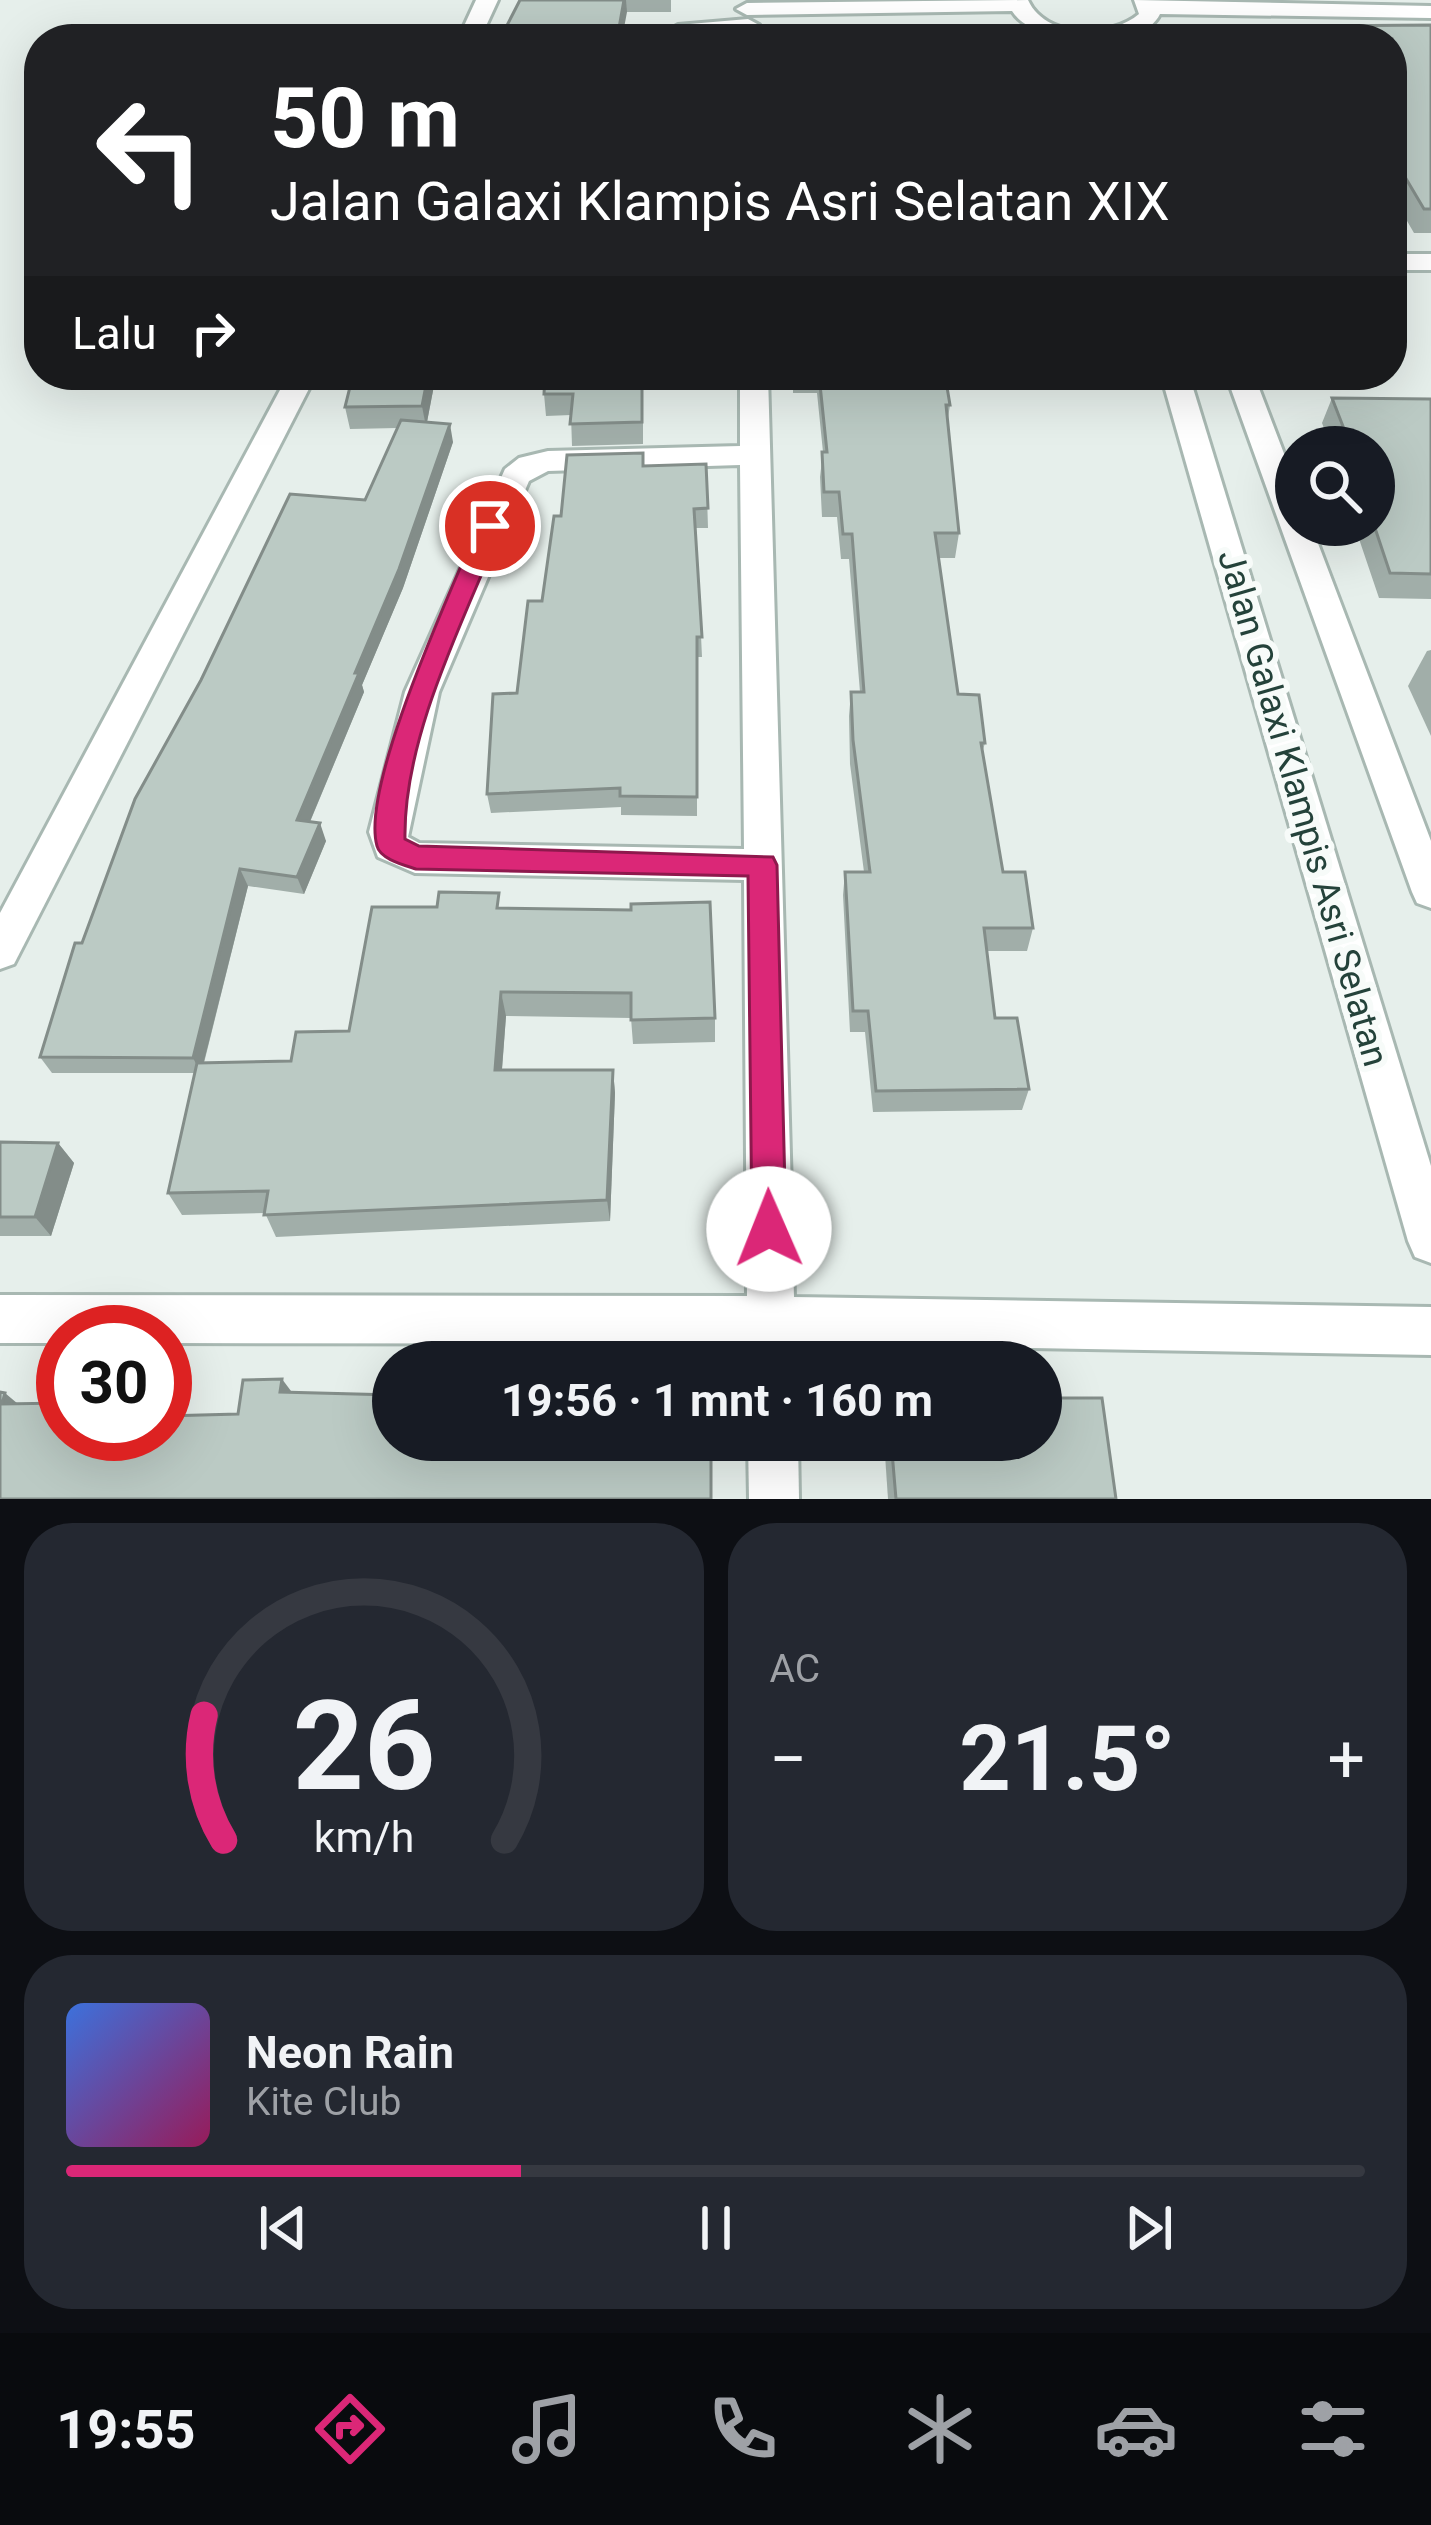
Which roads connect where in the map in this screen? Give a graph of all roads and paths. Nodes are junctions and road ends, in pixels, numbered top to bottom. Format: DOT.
graph roads {
  1 [pos="1017,3"];
  2 [pos="1148,4"];
  3 [pos="1427,10"];
  4 [pos="747,18"];
  5 [pos="715,24"];
  6 [pos="294,390"];
  7 [pos="754,390"];
  8 [pos="1179,390"];
  9 [pos="1246,390"];
  10 [pos="755,455"];
  11 [pos="762,865"];
  12 [pos="1431,892"];
  13 [pos="0,952"];
  14 [pos="1431,1240"];
  15 [pos="0,1319"];
  16 [pos="1431,1331"];
  17 [pos="771,1341"];
  18 [pos="773,1461"];
  19 [pos="774,1499"];
  1 -- 4 [label="street"];
  2 -- 3 [label="street"];
  4 -- 5 [label="street"];
  6 -- 13 [label="street"];
  7 -- 10 [label="street"];
  8 -- 14 [label="street, Jalan Galaxi Klampis Asri Selatan"];
  9 -- 12 [label="street, Jalan Galaxi Klampis Asri Selatan"];
  10 -- 11 [label="street"];
  10 -- 11 [label="street"];
  11 -- 17 [label="street"];
  15 -- 17 [label="street"];
  16 -- 17 [label="street"];
  18 -- 19 [label="street"];
}
